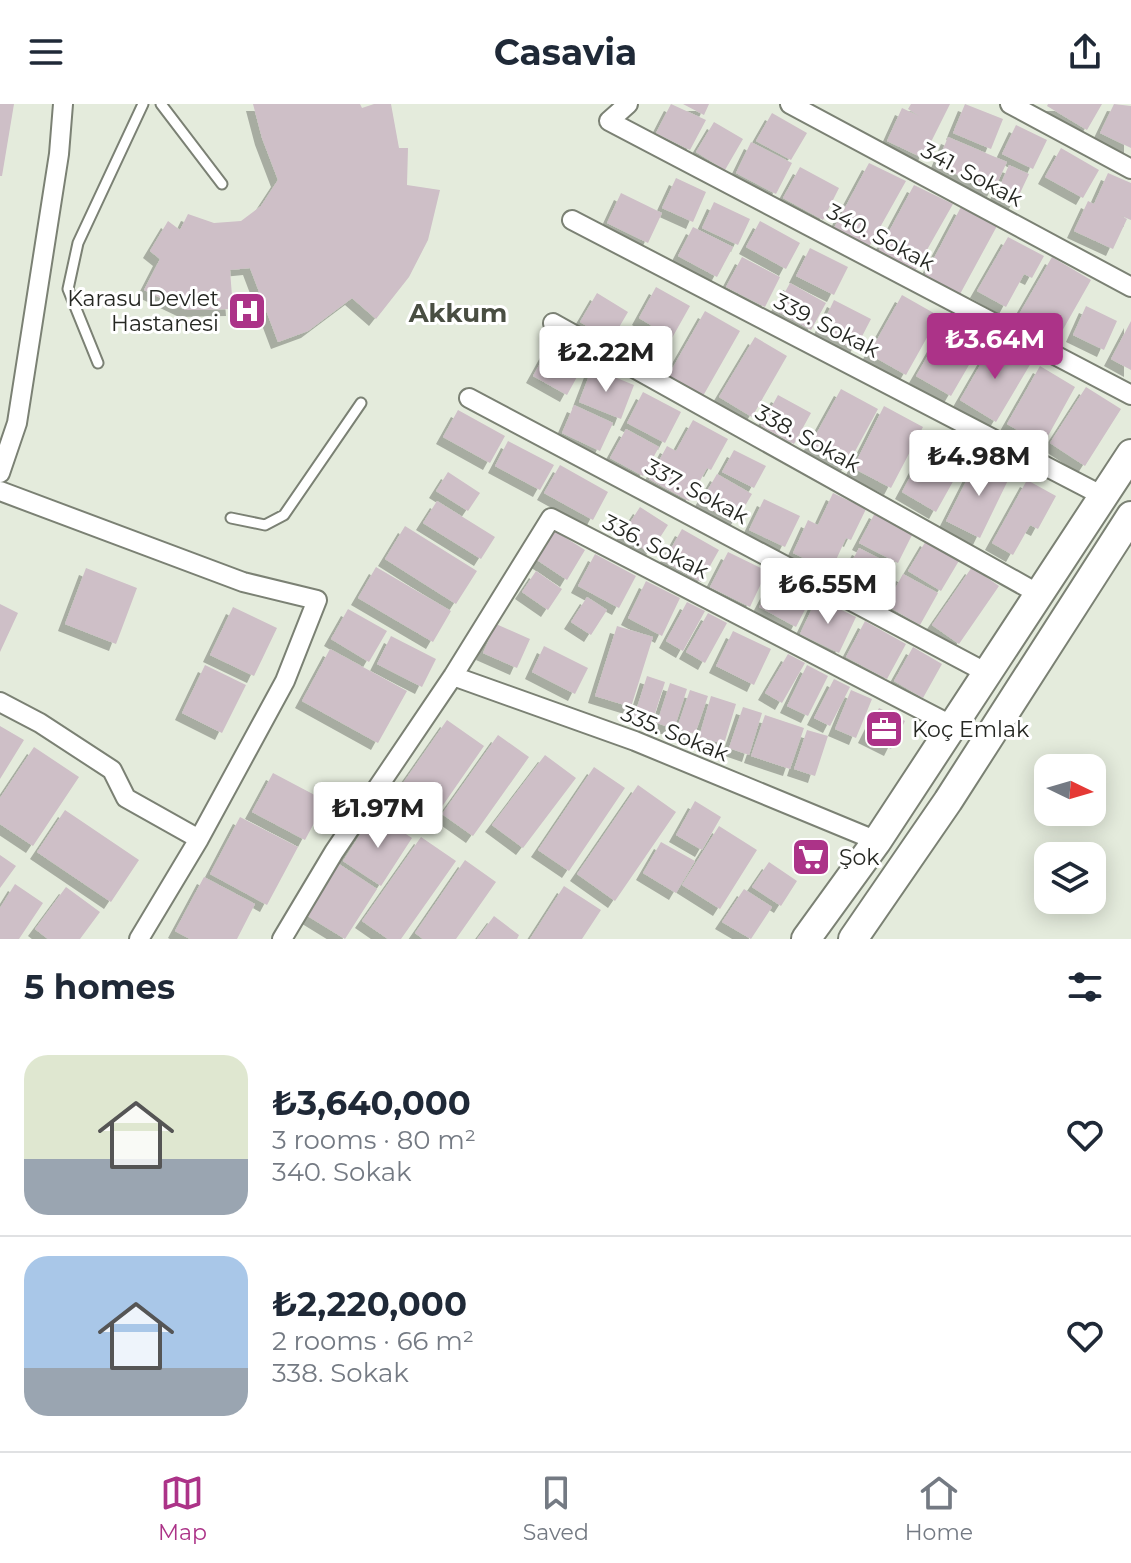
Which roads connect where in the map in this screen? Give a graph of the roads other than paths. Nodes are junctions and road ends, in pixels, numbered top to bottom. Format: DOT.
graph roads {
  1 [pos="63,104"];
  2 [pos="127,104"];
  3 [pos="161,104"];
  4 [pos="628,104"];
  5 [pos="790,104"];
  6 [pos="1010,104"];
  7 [pos="142,107"];
  8 [pos="1131,169"];
  9 [pos="222,184"];
  10 [pos="572,220"];
  11 [pos="1131,287"];
  12 [pos="553,323"];
  13 [pos="98,363"];
  14 [pos="1131,395"];
  15 [pos="469,398"];
  16 [pos="361,403"];
  17 [pos="1131,454"];
  18 [pos="0,473"];
  19 [pos="0,491"];
  20 [pos="1103,496"];
  21 [pos="1131,516"];
  22 [pos="231,518"];
  23 [pos="1039,594"];
  24 [pos="987,673"];
  25 [pos="453,676"];
  26 [pos="0,702"];
  27 [pos="953,726"];
  28 [pos="199,839"];
  29 [pos="877,841"];
  30 [pos="139,939"];
  31 [pos="282,939"];
  32 [pos="806,939"];
  33 [pos="853,939"];
  1 -- 18 [label="street"];
  2 -- 7 [label="lane"];
  3 -- 9 [label="lane"];
  4 -- 14 [label="street, 340. Sokak"];
  5 -- 11 [label="street, 341. Sokak"];
  6 -- 8 [label="street"];
  7 -- 13 [label="lane"];
  10 -- 20 [label="street, 339. Sokak"];
  12 -- 23 [label="street, 338. Sokak"];
  15 -- 24 [label="street, 337. Sokak"];
  16 -- 22 [label="lane"];
  17 -- 20 [label="main road"];
  19 -- 28 [label="street"];
  20 -- 23 [label="main road"];
  21 -- 33 [label="main road"];
  23 -- 24 [label="main road"];
  24 -- 27 [label="main road"];
  25 -- 27 [label="street, 336. Sokak"];
  25 -- 29 [label="street, 335. Sokak"];
  25 -- 31 [label="street"];
  26 -- 28 [label="street"];
  27 -- 29 [label="main road"];
  28 -- 30 [label="street"];
  29 -- 32 [label="main road"];
}
